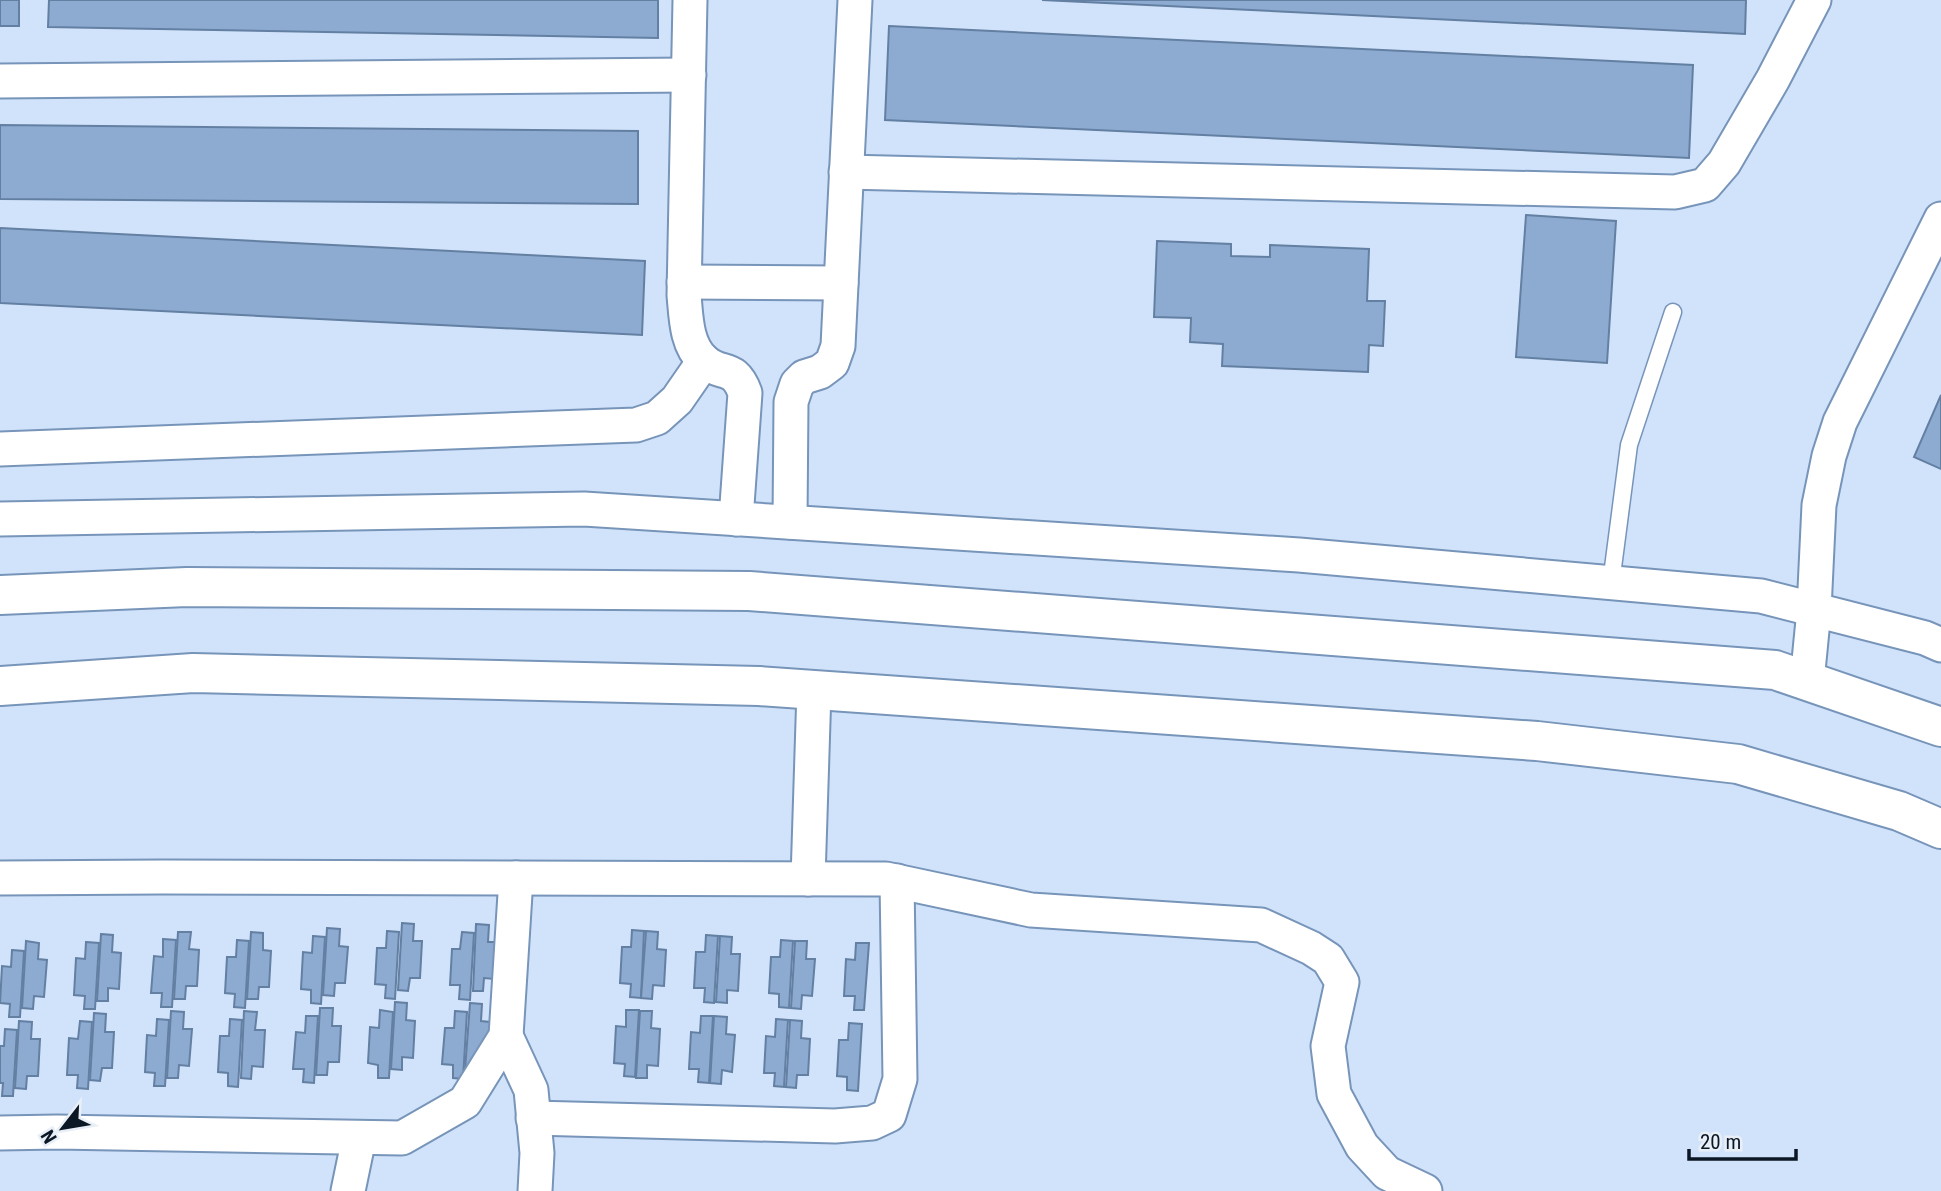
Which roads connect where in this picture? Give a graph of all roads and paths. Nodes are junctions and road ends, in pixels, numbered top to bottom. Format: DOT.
graph roads {
  1 [pos="690,0"];
  2 [pos="855,0"];
  3 [pos="1814,0"];
  4 [pos="689,75"];
  5 [pos="0,81"];
  6 [pos="846,172"];
  7 [pos="1941,219"];
  8 [pos="684,282"];
  9 [pos="841,283"];
  10 [pos="1673,312"];
  11 [pos="704,361"];
  12 [pos="0,449"];
  13 [pos="0,519"];
  14 [pos="736,519"];
  15 [pos="790,522"];
  16 [pos="1611,583"];
  17 [pos="0,596"];
  18 [pos="1814,610"];
  19 [pos="1941,645"];
  20 [pos="1807,681"];
  21 [pos="0,685"];
  22 [pos="814,690"];
  23 [pos="1941,727"];
  24 [pos="1941,829"];
  25 [pos="0,878"];
  26 [pos="516,878"];
  27 [pos="808,879"];
  28 [pos="897,881"];
  29 [pos="506,1036"];
  30 [pos="533,1118"];
  31 [pos="0,1133"];
  32 [pos="359,1138"];
  33 [pos="348,1191"];
  34 [pos="535,1191"];
  35 [pos="1425,1191"];
  1 -- 4 [label="street"];
  2 -- 6 [label="street"];
  3 -- 6 [label="street"];
  4 -- 5 [label="street"];
  4 -- 8 [label="street"];
  6 -- 9 [label="street"];
  7 -- 18 [label="street"];
  8 -- 9 [label="street"];
  8 -- 11 [label="street"];
  9 -- 15 [label="street"];
  10 -- 16 [label="lane"];
  11 -- 12 [label="street"];
  11 -- 14 [label="street"];
  13 -- 14 [label="street"];
  14 -- 15 [label="street"];
  15 -- 16 [label="street"];
  16 -- 18 [label="street"];
  17 -- 20 [label="street"];
  18 -- 19 [label="street"];
  18 -- 20 [label="street"];
  20 -- 23 [label="street"];
  21 -- 22 [label="street"];
  22 -- 24 [label="street"];
  22 -- 27 [label="street"];
  25 -- 26 [label="street"];
  26 -- 27 [label="street"];
  26 -- 29 [label="street"];
  27 -- 28 [label="street"];
  28 -- 30 [label="street"];
  28 -- 35 [label="street"];
  29 -- 30 [label="street"];
  29 -- 32 [label="street"];
  30 -- 34 [label="street"];
  31 -- 32 [label="street"];
  32 -- 33 [label="street"];
}
